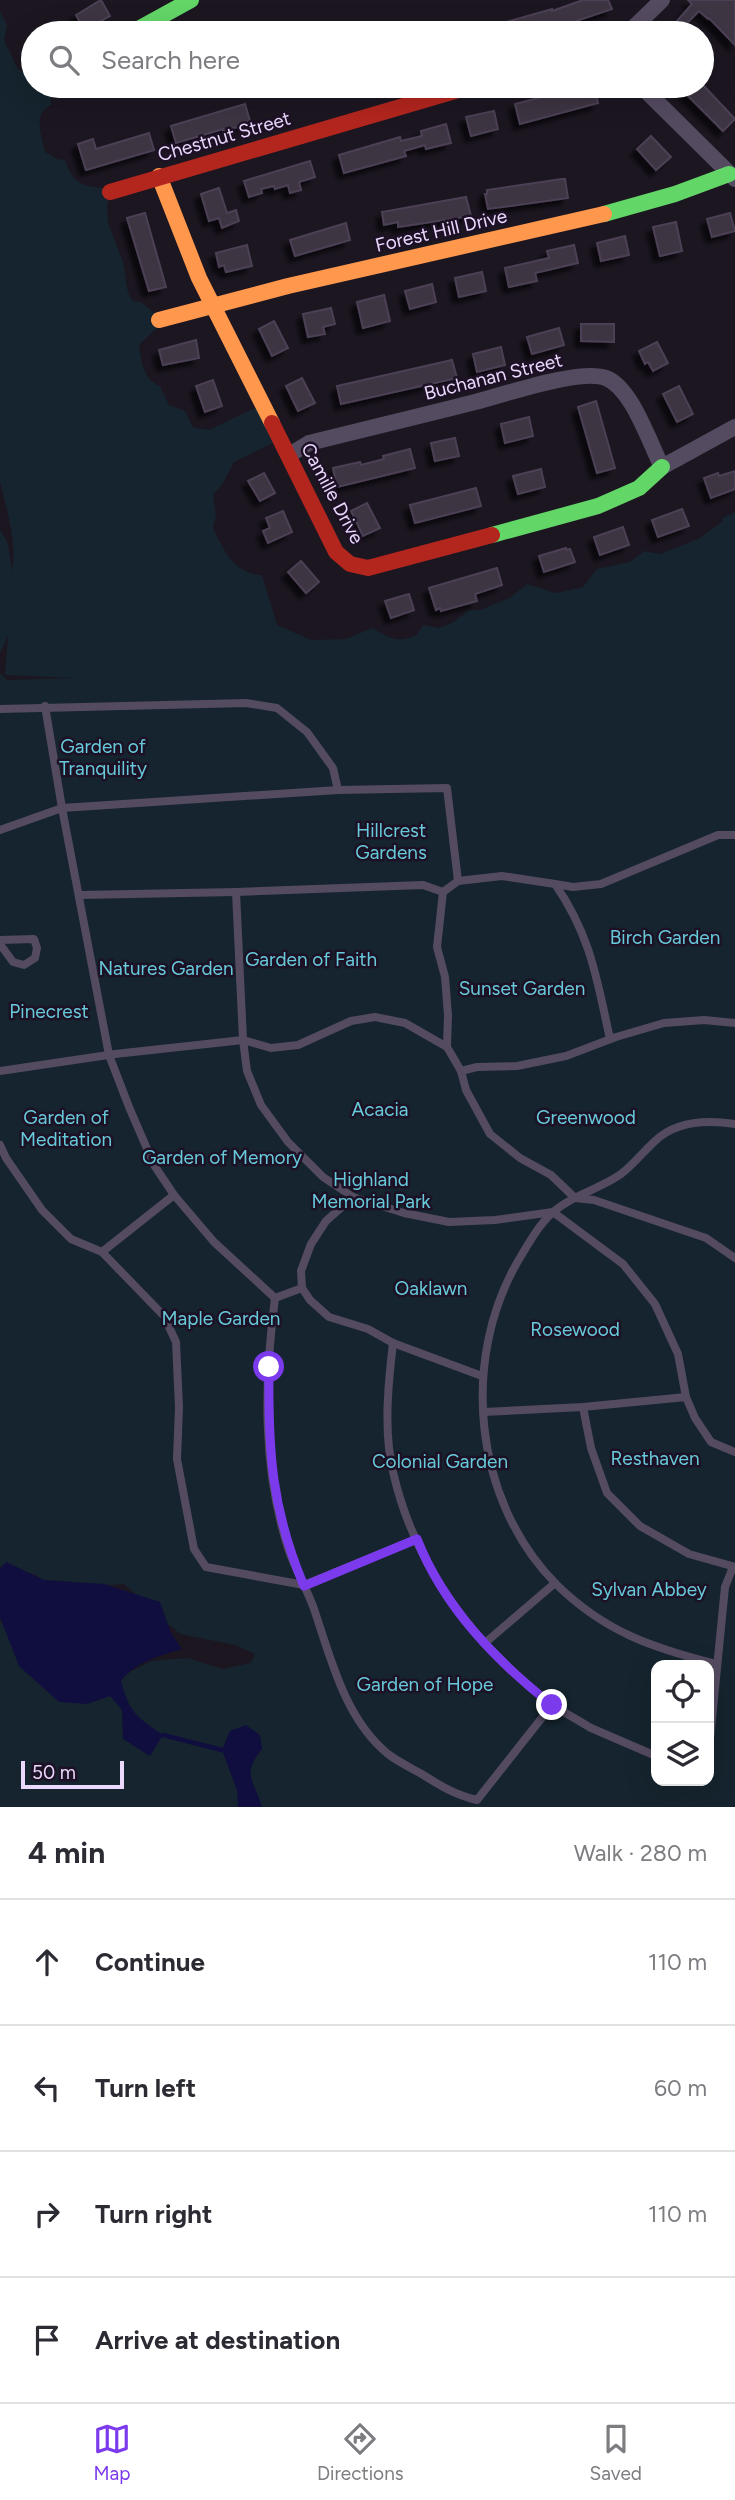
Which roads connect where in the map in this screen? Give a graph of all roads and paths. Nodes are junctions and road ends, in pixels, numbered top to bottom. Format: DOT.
graph roads {
  1 [pos="191,0"];
  2 [pos="662,0"];
  3 [pos="153,21"];
  4 [pos="640,21"];
  5 [pos="430,98"];
  6 [pos="653,98"];
  7 [pos="159,176"];
  8 [pos="732,176"];
  9 [pos="110,192"];
  10 [pos="214,304"];
  11 [pos="159,320"];
  12 [pos="735,427"];
  13 [pos="289,455"];
  14 [pos="662,467"];
  15 [pos="45,706"];
  16 [pos="0,709"];
  17 [pos="338,790"];
  18 [pos="62,808"];
  19 [pos="0,830"];
  20 [pos="735,835"];
  21 [pos="458,881"];
  22 [pos="555,884"];
  23 [pos="236,892"];
  24 [pos="443,892"];
  25 [pos="80,895"];
  26 [pos="0,942"];
  27 [pos="735,1023"];
  28 [pos="610,1039"];
  29 [pos="243,1041"];
  30 [pos="447,1047"];
  31 [pos="109,1055"];
  32 [pos="0,1071"];
  33 [pos="461,1071"];
  34 [pos="735,1124"];
  35 [pos="0,1144"];
  36 [pos="174,1195"];
  37 [pos="353,1197"];
  38 [pos="575,1198"];
  39 [pos="553,1212"];
  40 [pos="102,1252"];
  41 [pos="735,1258"];
  42 [pos="302,1288"];
  43 [pos="275,1298"];
  44 [pos="393,1343"];
  45 [pos="482,1377"];
  46 [pos="686,1397"];
  47 [pos="583,1407"];
  48 [pos="483,1412"];
  49 [pos="735,1452"];
  50 [pos="417,1539"];
  51 [pos="734,1567"];
  52 [pos="555,1583"];
  53 [pos="304,1586"];
  54 [pos="485,1643"];
  55 [pos="716,1664"];
  56 [pos="552,1705"];
  57 [pos="711,1723"];
  58 [pos="651,1754"];
  1 -- 3 [label="street"];
  2 -- 4 [label="street"];
  5 -- 7 [label="street, Chestnut Street"];
  6 -- 8 [label="street"];
  7 -- 9 [label="street, Chestnut Street"];
  7 -- 10 [label="street, Camille Drive"];
  8 -- 10 [label="street, Forest Hill Drive"];
  10 -- 11 [label="street, Forest Hill Drive"];
  10 -- 13 [label="street, Camille Drive"];
  12 -- 14 [label="street"];
  13 -- 14 [label="street, Buchanan Street"];
  13 -- 14 [label="street, Camille Drive"];
  15 -- 16 [label="lane"];
  15 -- 17 [label="lane"];
  15 -- 18 [label="lane"];
  17 -- 18 [label="lane"];
  17 -- 21 [label="lane"];
  18 -- 19 [label="lane"];
  18 -- 25 [label="lane"];
  20 -- 22 [label="lane"];
  21 -- 22 [label="lane"];
  21 -- 24 [label="lane"];
  22 -- 28 [label="lane"];
  23 -- 24 [label="lane"];
  23 -- 25 [label="lane"];
  23 -- 29 [label="lane"];
  24 -- 30 [label="lane"];
  25 -- 31 [label="lane"];
  26 -- 26 [label="lane"];
  27 -- 28 [label="lane"];
  28 -- 33 [label="lane"];
  29 -- 30 [label="lane"];
  29 -- 31 [label="lane"];
  29 -- 37 [label="lane"];
  30 -- 33 [label="lane"];
  31 -- 32 [label="lane"];
  31 -- 36 [label="lane"];
  33 -- 38 [label="lane"];
  34 -- 38 [label="lane"];
  35 -- 40 [label="lane"];
  36 -- 40 [label="lane"];
  36 -- 43 [label="lane"];
  37 -- 39 [label="lane"];
  37 -- 42 [label="lane"];
  38 -- 39 [label="lane"];
  38 -- 41 [label="lane"];
  39 -- 45 [label="lane"];
  39 -- 46 [label="lane"];
  40 -- 53 [label="lane"];
  42 -- 43 [label="lane"];
  42 -- 44 [label="lane"];
  43 -- 53 [label="lane"];
  44 -- 45 [label="lane"];
  44 -- 50 [label="lane"];
  45 -- 48 [label="lane"];
  46 -- 47 [label="lane"];
  46 -- 49 [label="lane"];
  47 -- 48 [label="lane"];
  47 -- 51 [label="lane"];
  48 -- 52 [label="lane"];
  50 -- 53 [label="lane"];
  50 -- 54 [label="lane"];
  51 -- 55 [label="lane"];
  52 -- 54 [label="lane"];
  52 -- 55 [label="lane"];
  53 -- 56 [label="lane"];
  54 -- 56 [label="lane"];
  55 -- 57 [label="lane"];
  56 -- 58 [label="lane"];
}
